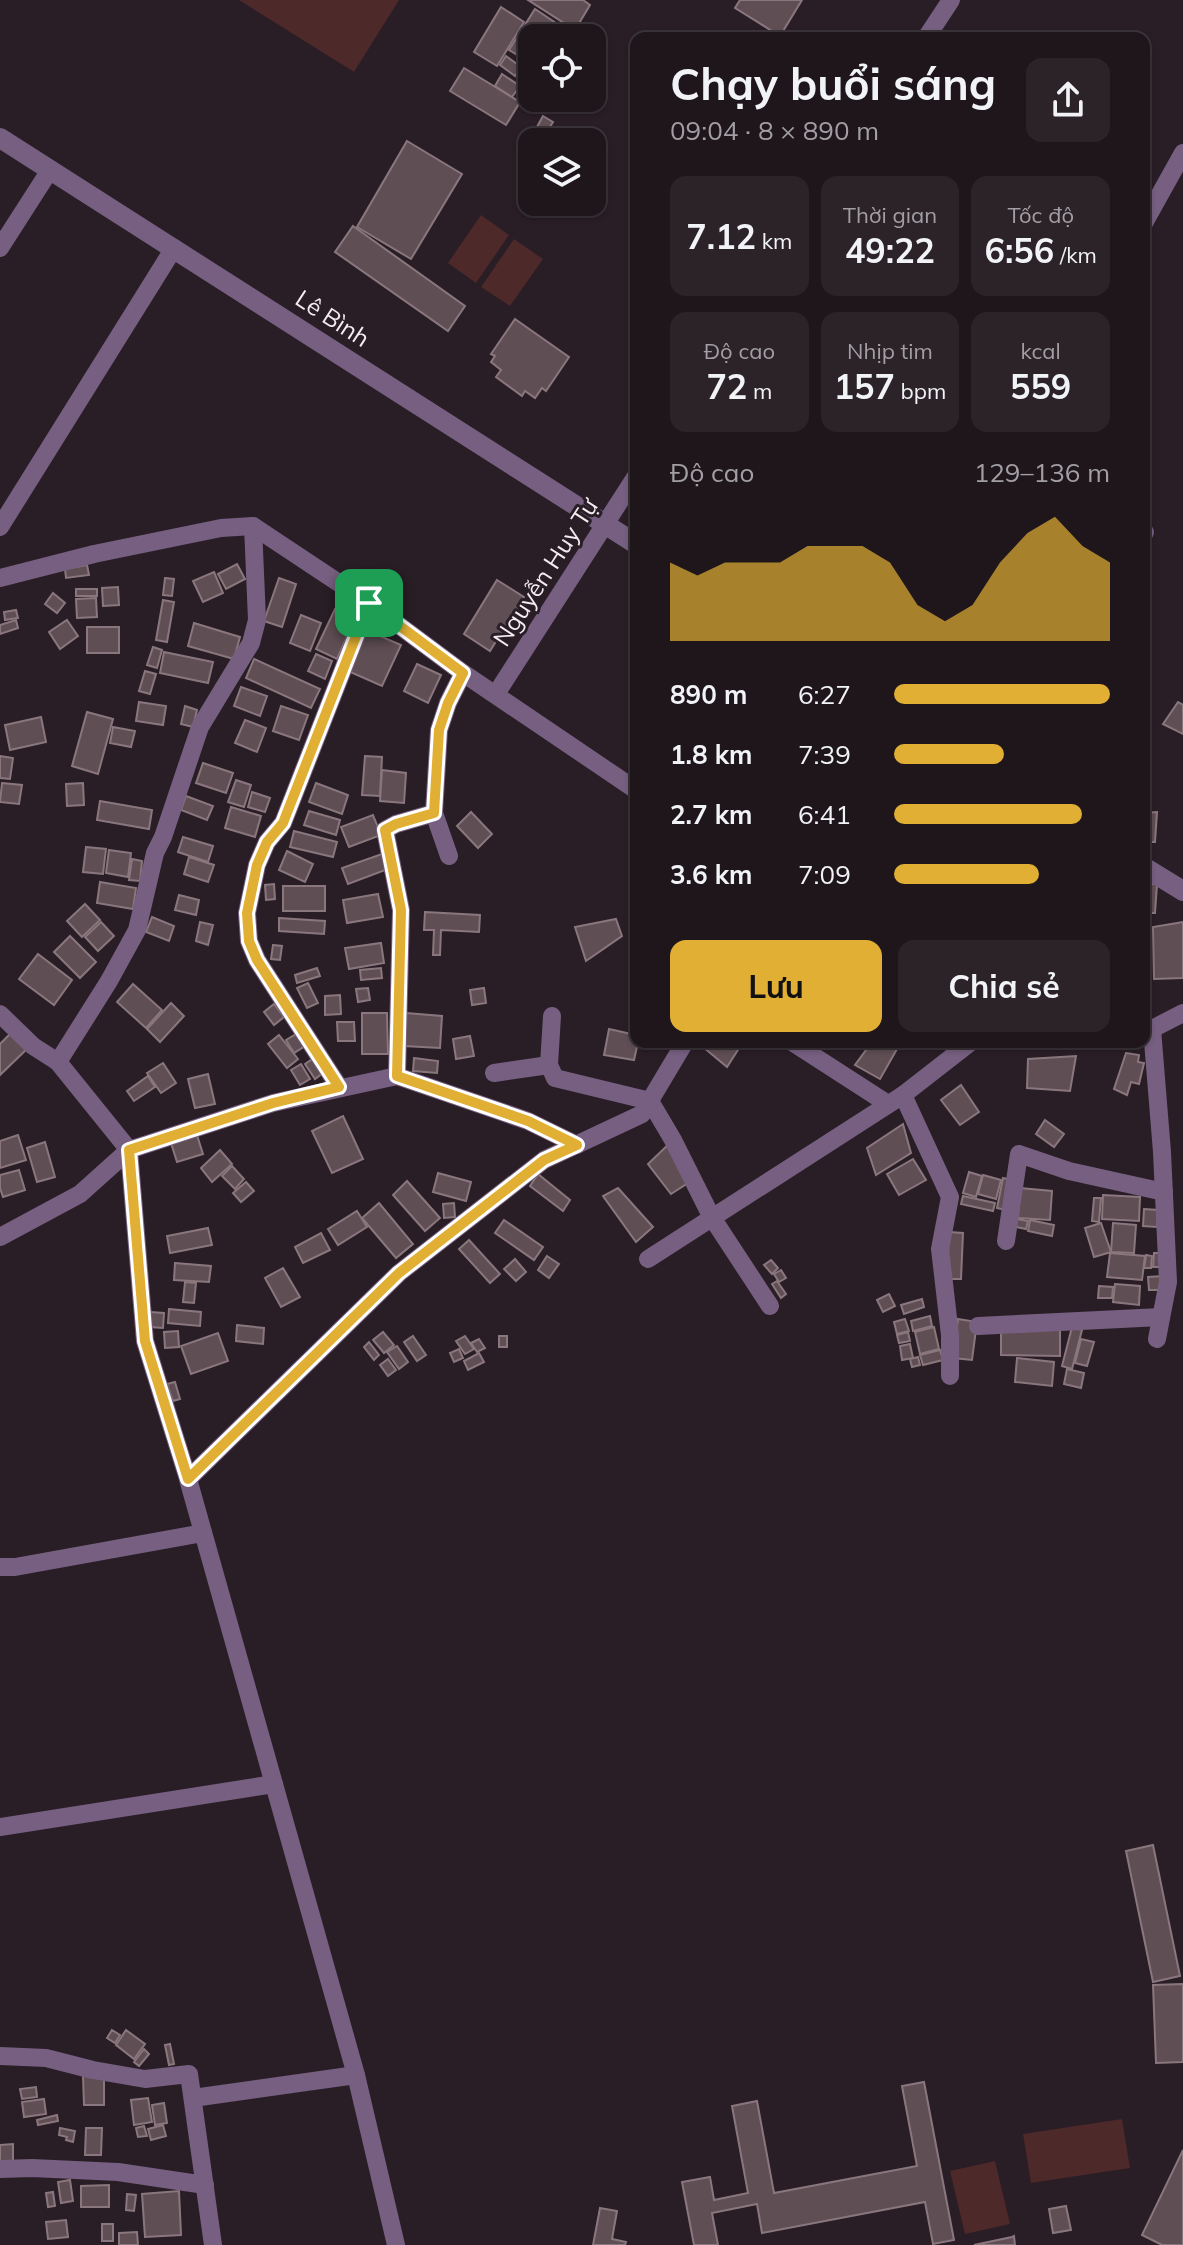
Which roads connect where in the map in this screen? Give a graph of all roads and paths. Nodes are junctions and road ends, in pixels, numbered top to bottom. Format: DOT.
graph roads {
  1 [pos="951,0"];
  2 [pos="930,32"];
  3 [pos="0,138"];
  4 [pos="1183,153"];
  5 [pos="50,170"];
  6 [pos="1150,212"];
  7 [pos="0,248"];
  8 [pos="174,248"];
  9 [pos="630,485"];
  10 [pos="604,524"];
  11 [pos="253,526"];
  12 [pos="0,527"];
  13 [pos="630,540"];
  14 [pos="0,578"];
  15 [pos="369,603"];
  16 [pos="463,673"];
  17 [pos="496,694"];
  18 [pos="630,786"];
  19 [pos="434,813"];
  20 [pos="449,856"];
  21 [pos="1150,871"];
  22 [pos="1183,891"];
  23 [pos="1183,1013"];
  24 [pos="0,1014"];
  25 [pos="552,1016"];
  26 [pos="1150,1028"];
  27 [pos="681,1048"];
  28 [pos="803,1048"];
  29 [pos="963,1048"];
  30 [pos="1150,1048"];
  31 [pos="58,1062"];
  32 [pos="549,1065"];
  33 [pos="494,1073"];
  34 [pos="397,1076"];
  35 [pos="339,1087"];
  36 [pos="895,1099"];
  37 [pos="650,1101"];
  38 [pos="577,1145"];
  39 [pos="129,1150"];
  40 [pos="1164,1192"];
  41 [pos="711,1216"];
  42 [pos="0,1237"];
  43 [pos="1006,1241"];
  44 [pos="648,1259"];
  45 [pos="770,1306"];
  46 [pos="1161,1317"];
  47 [pos="978,1326"];
  48 [pos="1157,1339"];
  49 [pos="950,1376"];
  50 [pos="188,1479"];
  51 [pos="203,1533"];
  52 [pos="0,1567"];
  53 [pos="274,1784"];
  54 [pos="0,1827"];
  55 [pos="0,2056"];
  56 [pos="356,2075"];
  57 [pos="193,2098"];
  58 [pos="0,2169"];
  59 [pos="205,2185"];
  60 [pos="213,2245"];
  61 [pos="396,2245"];
  1 -- 2 [label="street"];
  3 -- 5 [label="street, Lê Bình"];
  4 -- 6 [label="street"];
  5 -- 7 [label="street"];
  5 -- 8 [label="street, Lê Bình"];
  8 -- 10 [label="street, Lê Bình"];
  8 -- 12 [label="street"];
  9 -- 10 [label="street, Nguyễn Huy Tự"];
  10 -- 13 [label="street, Lê Bình"];
  10 -- 17 [label="street, Nguyễn Huy Tự"];
  11 -- 14 [label="street"];
  11 -- 15 [label="street"];
  11 -- 31 [label="street"];
  15 -- 16 [label="street"];
  15 -- 35 [label="street"];
  16 -- 17 [label="street"];
  16 -- 19 [label="street"];
  17 -- 18 [label="street"];
  19 -- 20 [label="street"];
  19 -- 34 [label="street"];
  21 -- 22 [label="street"];
  23 -- 26 [label="street"];
  24 -- 31 [label="street"];
  25 -- 32 [label="street"];
  27 -- 37 [label="street"];
  28 -- 36 [label="street"];
  29 -- 36 [label="street"];
  30 -- 40 [label="street"];
  31 -- 39 [label="street"];
  32 -- 33 [label="street"];
  32 -- 37 [label="street"];
  34 -- 35 [label="street"];
  34 -- 38 [label="street"];
  35 -- 39 [label="street"];
  36 -- 41 [label="street"];
  36 -- 49 [label="street"];
  37 -- 38 [label="street"];
  37 -- 41 [label="street"];
  38 -- 50 [label="street"];
  39 -- 42 [label="street"];
  39 -- 50 [label="street"];
  40 -- 43 [label="street"];
  40 -- 46 [label="street"];
  41 -- 44 [label="street"];
  41 -- 45 [label="street"];
  46 -- 47 [label="street"];
  46 -- 48 [label="street"];
  50 -- 51 [label="street"];
  51 -- 52 [label="street"];
  51 -- 53 [label="street"];
  53 -- 54 [label="street"];
  53 -- 56 [label="street"];
  55 -- 57 [label="street"];
  56 -- 57 [label="street"];
  56 -- 61 [label="street"];
  57 -- 59 [label="street"];
  58 -- 59 [label="street"];
  59 -- 60 [label="street"];
}
